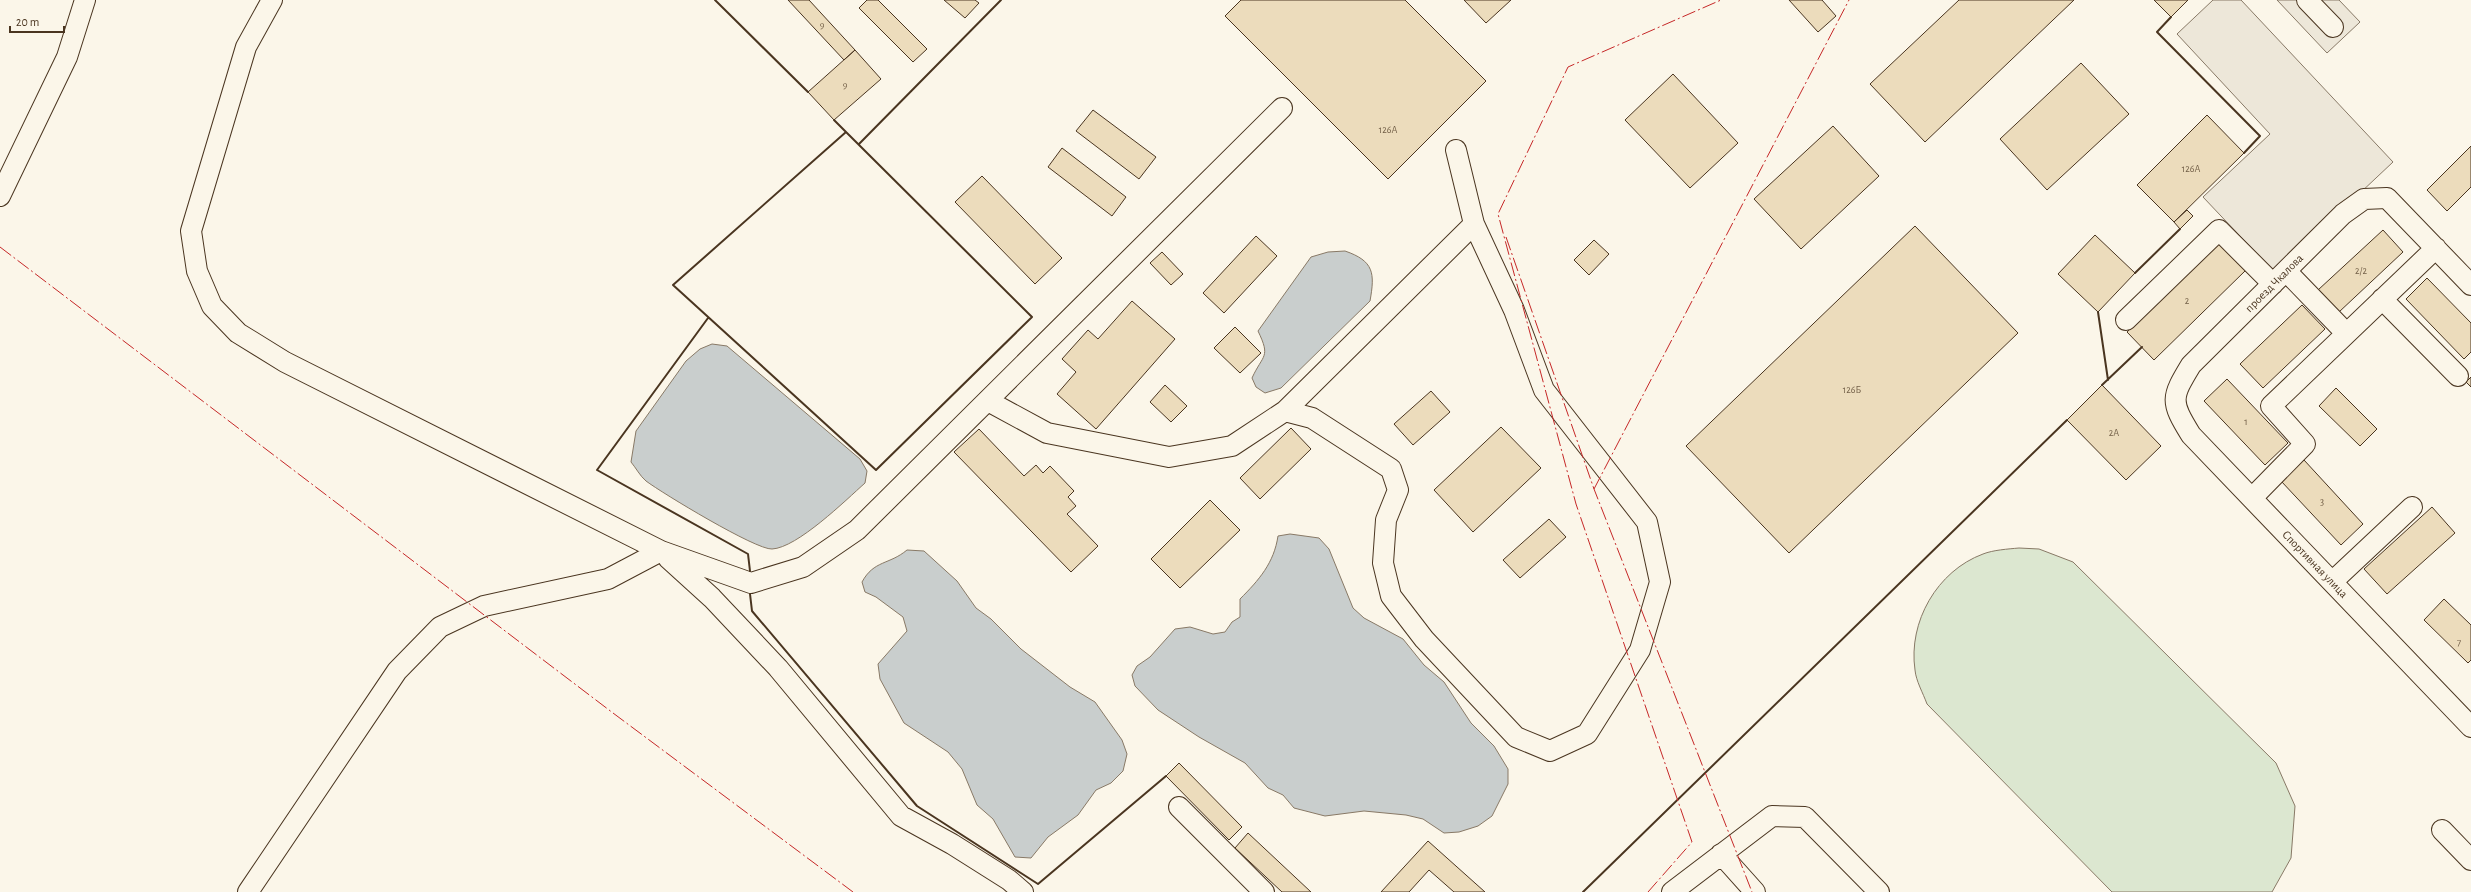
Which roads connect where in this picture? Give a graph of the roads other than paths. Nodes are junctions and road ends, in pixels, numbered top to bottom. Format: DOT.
graph roads {
  1 [pos="85,0"];
  2 [pos="272,0"];
  3 [pos="2307,0"];
  4 [pos="2333,27"];
  5 [pos="1282,108"];
  6 [pos="1456,150"];
  7 [pos="0,196"];
  8 [pos="1474,224"];
  9 [pos="2436,248"];
  10 [pos="2279,277"];
  11 [pos="2471,285"];
  12 [pos="2382,299"];
  13 [pos="2126,320"];
  14 [pos="2346,333"];
  15 [pos="2458,376"];
  16 [pos="2175,391"];
  17 [pos="988,400"];
  18 [pos="1285,412"];
  19 [pos="2252,498"];
  20 [pos="2412,507"];
  21 [pos="661,551"];
  22 [pos="2332,582"];
  23 [pos="2471,727"];
  24 [pos="1179,807"];
  25 [pos="2442,830"];
  26 [pos="1722,854"];
  27 [pos="2471,860"];
  28 [pos="248,892"];
  29 [pos="1023,892"];
  30 [pos="1264,892"];
  31 [pos="1672,892"];
  32 [pos="1755,892"];
  33 [pos="1879,892"];
  1 -- 7 [label="street"];
  2 -- 21 [label="street"];
  3 -- 4 [label="street"];
  5 -- 17 [label="street"];
  6 -- 8 [label="street"];
  8 -- 18 [label="street"];
  8 -- 18 [label="street"];
  9 -- 10 [label="street, проезд Чкалова"];
  9 -- 11 [label="street"];
  9 -- 12 [label="street"];
  10 -- 13 [label="street"];
  10 -- 14 [label="street"];
  10 -- 16 [label="street, проезд Чкалова"];
  12 -- 14 [label="street"];
  12 -- 15 [label="street"];
  14 -- 19 [label="street"];
  16 -- 19 [label="street, Спортивная улица"];
  17 -- 18 [label="street"];
  17 -- 21 [label="street"];
  19 -- 22 [label="street, Спортивная улица"];
  20 -- 22 [label="street"];
  21 -- 28 [label="street"];
  21 -- 29 [label="street"];
  22 -- 23 [label="street, Спортивная улица"];
  24 -- 30 [label="street"];
  25 -- 27 [label="street"];
  26 -- 31 [label="street"];
  26 -- 32 [label="street"];
  26 -- 33 [label="street"];
}
